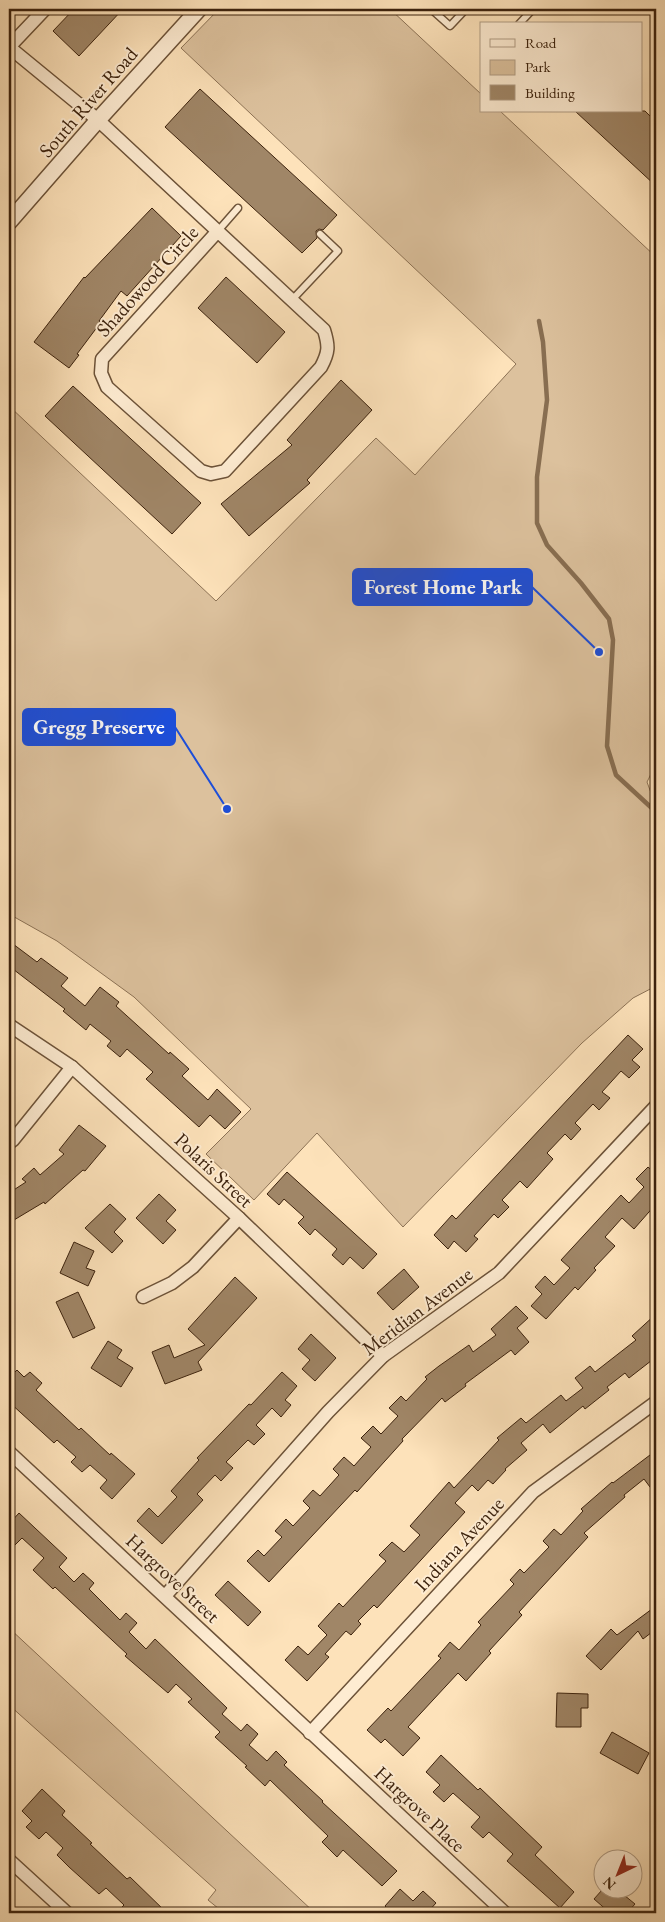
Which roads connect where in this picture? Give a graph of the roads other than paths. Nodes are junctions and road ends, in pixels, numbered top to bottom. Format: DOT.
graph roads {
  1 [pos="45,9"];
  2 [pos="199,9"];
  3 [pos="431,9"];
  4 [pos="466,9"];
  5 [pos="533,9"];
  6 [pos="521,22"];
  7 [pos="9,47"];
  8 [pos="98,120"];
  9 [pos="238,208"];
  10 [pos="9,222"];
  11 [pos="217,232"];
  12 [pos="320,234"];
  13 [pos="291,301"];
  14 [pos="9,1025"];
  15 [pos="72,1067"];
  16 [pos="656,1106"];
  17 [pos="9,1143"];
  18 [pos="239,1218"];
  19 [pos="143,1297"];
  20 [pos="383,1356"];
  21 [pos="656,1402"];
  22 [pos="9,1452"];
  23 [pos="165,1596"];
  24 [pos="310,1733"];
  25 [pos="9,1860"];
  26 [pos="67,1913"];
  27 [pos="505,1913"];
  1 -- 7 [label="street"];
  2 -- 8 [label="street, South River Road"];
  3 -- 4 [label="lane"];
  5 -- 6 [label="lane"];
  7 -- 8 [label="street, Shadowood Circle"];
  8 -- 10 [label="street, South River Road"];
  8 -- 11 [label="street, Shadowood Circle"];
  9 -- 11 [label="lane"];
  11 -- 13 [label="street, Shadowood Circle"];
  11 -- 13 [label="street, Shadowood Circle"];
  12 -- 13 [label="lane"];
  14 -- 15 [label="street, Polaris Street"];
  15 -- 17 [label="street"];
  15 -- 18 [label="street, Polaris Street"];
  16 -- 20 [label="street, Meridian Avenue"];
  18 -- 19 [label="street"];
  18 -- 20 [label="street, Polaris Street"];
  20 -- 23 [label="street, Meridian Avenue"];
  21 -- 24 [label="street, Indiana Avenue"];
  22 -- 23 [label="street, Hargrove Street"];
  23 -- 24 [label="street, Hargrove Street"];
  24 -- 27 [label="street, Hargrove Place"];
  25 -- 26 [label="street"];
}
